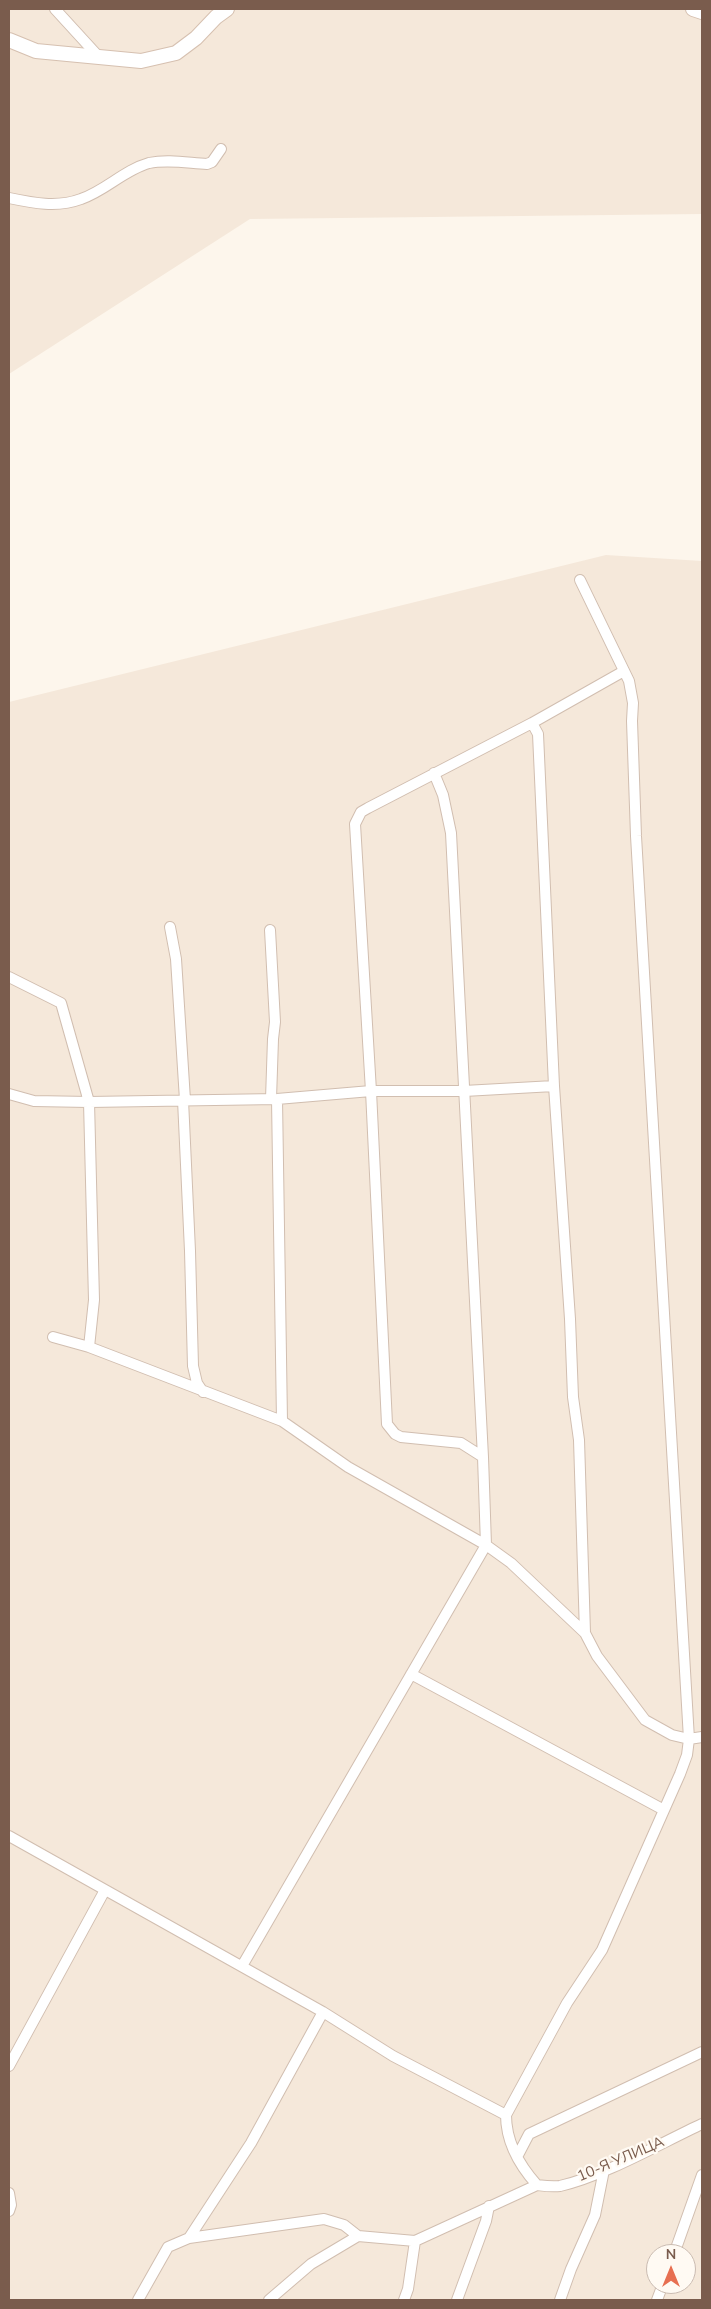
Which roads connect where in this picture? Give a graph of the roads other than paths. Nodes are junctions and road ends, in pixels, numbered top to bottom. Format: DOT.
graph roads {
  1 [pos="55,9"];
  2 [pos="227,9"];
  3 [pos="693,9"];
  4 [pos="702,12"];
  5 [pos="9,40"];
  6 [pos="98,56"];
  7 [pos="221,149"];
  8 [pos="9,198"];
  9 [pos="580,580"];
  10 [pos="624,671"];
  11 [pos="532,723"];
  12 [pos="434,773"];
  13 [pos="170,927"];
  14 [pos="270,930"];
  15 [pos="9,976"];
  16 [pos="554,1086"];
  17 [pos="371,1091"];
  18 [pos="464,1091"];
  19 [pos="9,1094"];
  20 [pos="274,1099"];
  21 [pos="184,1100"];
  22 [pos="89,1102"];
  23 [pos="53,1338"];
  24 [pos="89,1348"];
  25 [pos="203,1392"];
  26 [pos="282,1421"];
  27 [pos="483,1457"];
  28 [pos="486,1545"];
  29 [pos="585,1633"];
  30 [pos="411,1674"];
  31 [pos="702,1737"];
  32 [pos="690,1739"];
  33 [pos="664,1810"];
  34 [pos="9,1836"];
  35 [pos="105,1890"];
  36 [pos="242,1966"];
  37 [pos="323,2012"];
  38 [pos="702,2052"];
  39 [pos="9,2066"];
  40 [pos="506,2115"];
  41 [pos="702,2124"];
  42 [pos="517,2157"];
  43 [pos="604,2170"];
  44 [pos="702,2175"];
  45 [pos="537,2185"];
  46 [pos="9,2193"];
  47 [pos="490,2206"];
  48 [pos="9,2211"];
  49 [pos="358,2236"];
  50 [pos="189,2238"];
  51 [pos="415,2240"];
  52 [pos="678,2244"];
  53 [pos="138,2300"];
  54 [pos="269,2300"];
  55 [pos="404,2300"];
  56 [pos="457,2300"];
  57 [pos="560,2300"];
  1 -- 6 [label="street"];
  2 -- 6 [label="street"];
  3 -- 4 [label="street"];
  5 -- 6 [label="street"];
  7 -- 8 [label="street"];
  9 -- 10 [label="street"];
  10 -- 11 [label="street"];
  10 -- 32 [label="street"];
  11 -- 12 [label="street"];
  11 -- 16 [label="street"];
  12 -- 17 [label="street"];
  12 -- 18 [label="street"];
  13 -- 21 [label="street"];
  14 -- 20 [label="street"];
  15 -- 22 [label="street"];
  16 -- 18 [label="street"];
  16 -- 29 [label="street"];
  17 -- 18 [label="street"];
  17 -- 20 [label="street"];
  17 -- 27 [label="street"];
  18 -- 27 [label="street"];
  19 -- 22 [label="street"];
  20 -- 21 [label="street"];
  20 -- 26 [label="street"];
  21 -- 22 [label="street"];
  21 -- 25 [label="street"];
  22 -- 24 [label="street"];
  23 -- 24 [label="street"];
  24 -- 25 [label="street"];
  25 -- 26 [label="street"];
  26 -- 28 [label="street"];
  27 -- 28 [label="street"];
  28 -- 29 [label="street"];
  28 -- 30 [label="street"];
  29 -- 32 [label="street"];
  30 -- 33 [label="street"];
  30 -- 36 [label="street"];
  31 -- 32 [label="street"];
  32 -- 33 [label="street"];
  33 -- 40 [label="street"];
  34 -- 35 [label="street"];
  35 -- 36 [label="street"];
  35 -- 39 [label="street"];
  36 -- 37 [label="street"];
  37 -- 40 [label="street"];
  37 -- 50 [label="street"];
  38 -- 42 [label="street"];
  40 -- 42 [label="street"];
  41 -- 43 [label="street, 10-Я УЛИЦА"];
  42 -- 45 [label="street"];
  43 -- 45 [label="street, 10-Я УЛИЦА"];
  43 -- 57 [label="street"];
  44 -- 52 [label="street"];
  45 -- 47 [label="street"];
  46 -- 48 [label="street"];
  47 -- 51 [label="street"];
  47 -- 56 [label="street"];
  49 -- 50 [label="street"];
  49 -- 51 [label="street"];
  49 -- 54 [label="street"];
  50 -- 53 [label="street"];
  51 -- 55 [label="street"];
}
